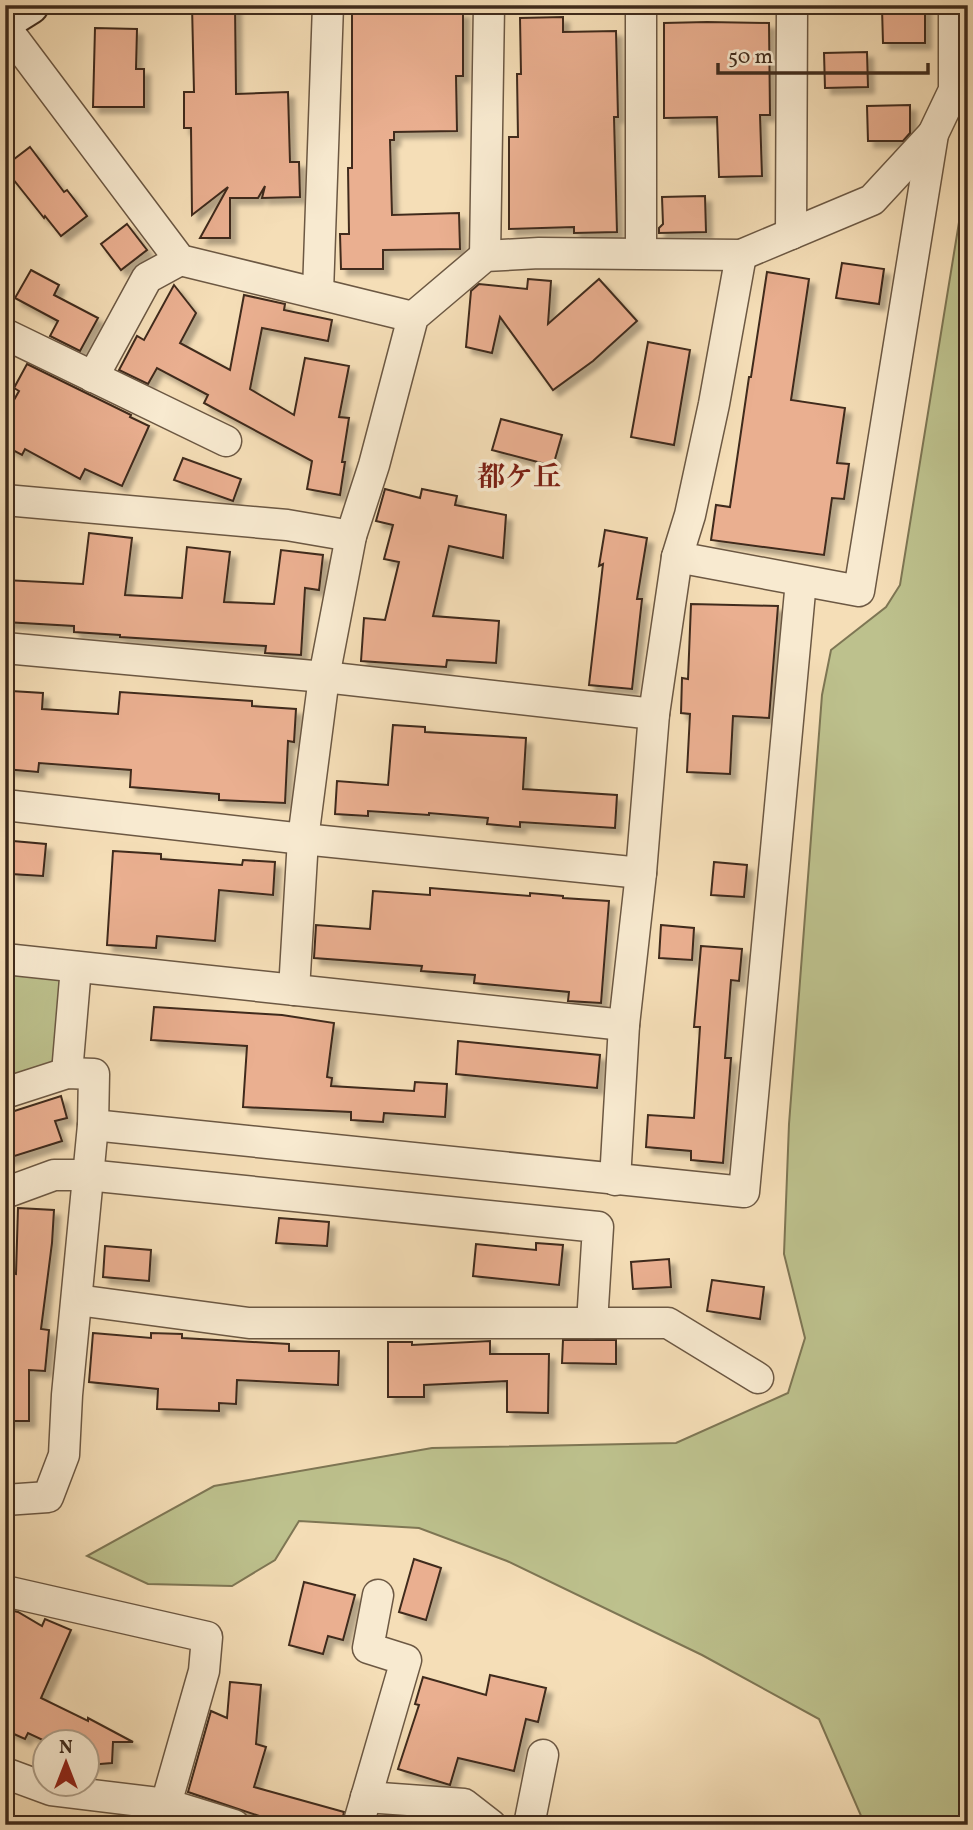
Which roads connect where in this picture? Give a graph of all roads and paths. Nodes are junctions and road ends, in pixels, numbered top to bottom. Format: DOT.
graph roads {
  1 [pos="29,5"];
  2 [pos="328,5"];
  3 [pos="489,5"];
  4 [pos="640,5"];
  5 [pos="792,5"];
  6 [pos="954,5"];
  7 [pos="5,20"];
  8 [pos="5,27"];
  9 [pos="933,134"];
  10 [pos="791,234"];
  11 [pos="641,253"];
  12 [pos="741,255"];
  13 [pos="485,256"];
  14 [pos="180,260"];
  15 [pos="318,292"];
  16 [pos="413,317"];
  17 [pos="5,334"];
  18 [pos="93,377"];
  19 [pos="226,441"];
  20 [pos="5,500"];
  21 [pos="351,536"];
  22 [pos="677,557"];
  23 [pos="800,581"];
  24 [pos="5,648"];
  25 [pos="324,677"];
  26 [pos="654,714"];
  27 [pos="5,805"];
  28 [pos="303,839"];
  29 [pos="641,873"];
  30 [pos="5,959"];
  31 [pos="76,967"];
  32 [pos="294,990"];
  33 [pos="624,1025"];
  34 [pos="67,1073"];
  35 [pos="5,1093"];
  36 [pos="93,1125"];
  37 [pos="87,1175"];
  38 [pos="615,1180"];
  39 [pos="5,1193"];
  40 [pos="76,1300"];
  41 [pos="592,1323"];
  42 [pos="758,1378"];
  43 [pos="5,1500"];
  44 [pos="5,1591"];
  45 [pos="379,1595"];
  46 [pos="543,1755"];
  47 [pos="5,1773"];
  48 [pos="166,1804"];
  49 [pos="362,1811"];
  50 [pos="234,1825"];
  51 [pos="491,1825"];
  52 [pos="529,1825"];
  1 -- 7 [label="street"];
  2 -- 15 [label="street"];
  3 -- 13 [label="street"];
  4 -- 11 [label="street"];
  5 -- 10 [label="street"];
  6 -- 9 [label="street"];
  8 -- 14 [label="street"];
  9 -- 10 [label="street"];
  9 -- 23 [label="street"];
  10 -- 12 [label="street"];
  11 -- 12 [label="street"];
  11 -- 13 [label="street"];
  12 -- 22 [label="street"];
  13 -- 16 [label="street"];
  14 -- 15 [label="street"];
  14 -- 18 [label="street"];
  15 -- 16 [label="street"];
  16 -- 21 [label="street"];
  17 -- 18 [label="street"];
  18 -- 19 [label="street"];
  20 -- 21 [label="street"];
  21 -- 25 [label="street"];
  22 -- 23 [label="street"];
  22 -- 26 [label="street"];
  23 -- 38 [label="street"];
  24 -- 25 [label="street"];
  25 -- 26 [label="street"];
  25 -- 28 [label="street"];
  26 -- 29 [label="street"];
  27 -- 28 [label="street"];
  28 -- 29 [label="street"];
  28 -- 32 [label="street"];
  29 -- 33 [label="street"];
  30 -- 31 [label="street"];
  31 -- 32 [label="street"];
  31 -- 34 [label="street"];
  32 -- 33 [label="street"];
  33 -- 38 [label="street"];
  34 -- 35 [label="street"];
  34 -- 36 [label="street"];
  36 -- 37 [label="street"];
  36 -- 38 [label="street"];
  37 -- 39 [label="street"];
  37 -- 40 [label="street"];
  37 -- 41 [label="street"];
  40 -- 41 [label="street"];
  40 -- 43 [label="street"];
  41 -- 42 [label="street"];
  44 -- 48 [label="street"];
  45 -- 49 [label="street"];
  46 -- 52 [label="street"];
  47 -- 48 [label="street"];
  48 -- 50 [label="street"];
  49 -- 51 [label="street"];
}
